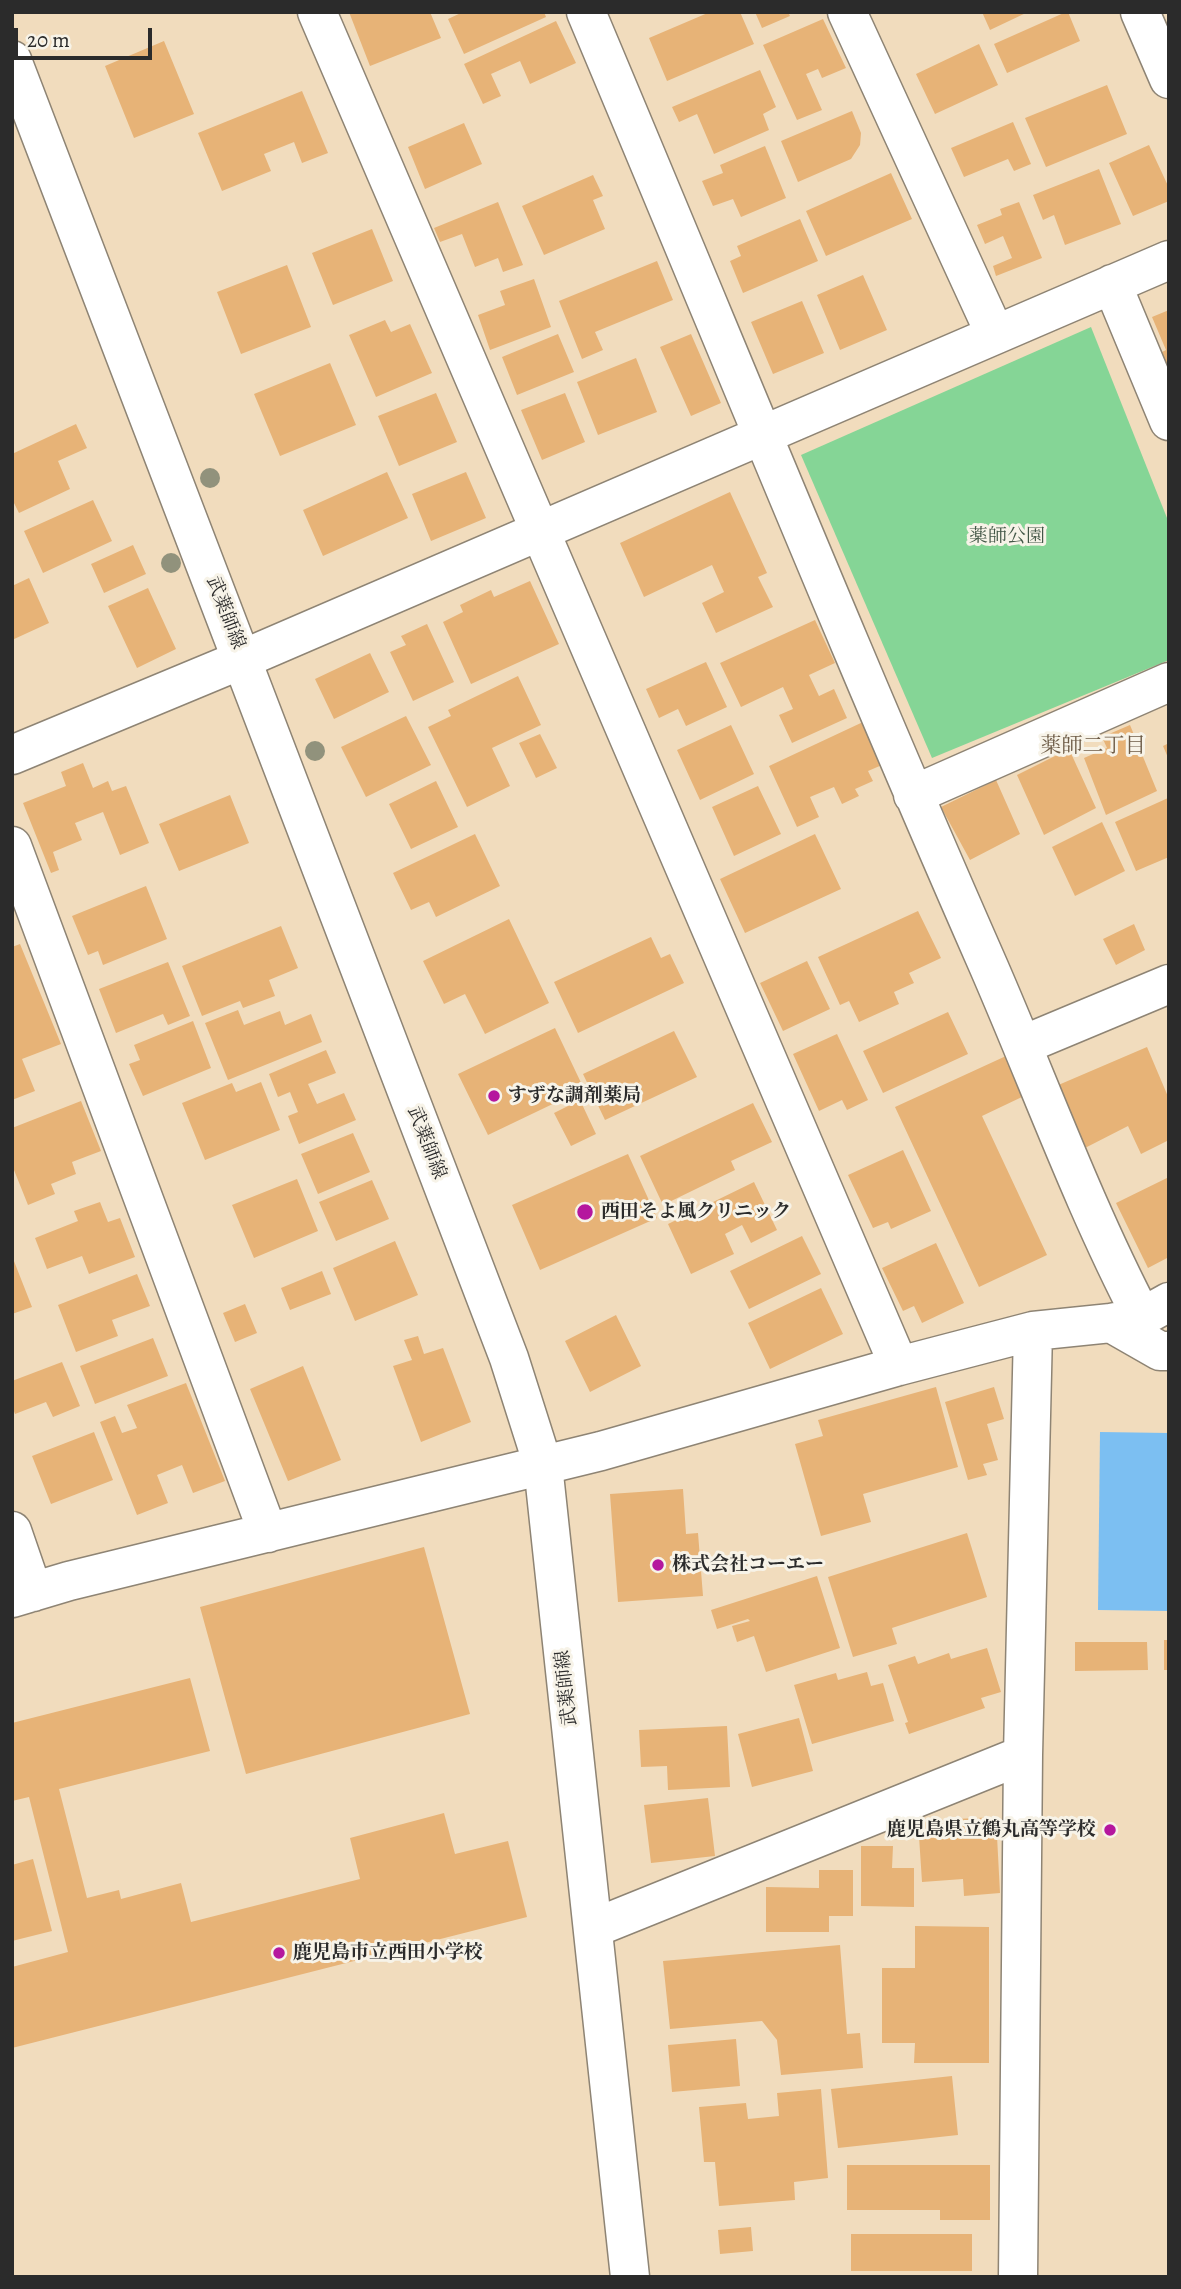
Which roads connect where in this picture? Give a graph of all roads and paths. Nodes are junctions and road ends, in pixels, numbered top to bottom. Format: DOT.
graph roads {
  1 [pos="317,12"];
  2 [pos="586,12"];
  3 [pos="847,12"];
  4 [pos="1140,12"];
  5 [pos="12,60"];
  6 [pos="1169,79"];
  7 [pos="1169,260"];
  8 [pos="1112,284"];
  9 [pos="995,334"];
  10 [pos="1169,421"];
  11 [pos="764,435"];
  12 [pos="539,531"];
  13 [pos="243,659"];
  14 [pos="1169,682"];
  15 [pos="12,755"];
  16 [pos="913,795"];
  17 [pos="12,846"];
  18 [pos="1169,984"];
  19 [pos="1023,1045"];
  20 [pos="1141,1314"];
  21 [pos="1033,1331"];
  22 [pos="1169,1351"];
  23 [pos="899,1366"];
  24 [pos="543,1465"];
  25 [pos="12,1531"];
  26 [pos="268,1533"];
  27 [pos="23,1595"];
  28 [pos="1023,1755"];
  29 [pos="594,1928"];
  30 [pos="630,2277"];
  31 [pos="1018,2277"];
  1 -- 12 [label="street"];
  2 -- 11 [label="street"];
  3 -- 9 [label="street"];
  4 -- 6 [label="street"];
  5 -- 13 [label="street, 武薬師線"];
  7 -- 8 [label="street"];
  8 -- 9 [label="street"];
  8 -- 10 [label="street"];
  9 -- 11 [label="street"];
  11 -- 12 [label="street"];
  11 -- 16 [label="street"];
  12 -- 13 [label="street"];
  12 -- 23 [label="street"];
  13 -- 15 [label="street"];
  13 -- 24 [label="street, 武薬師線"];
  14 -- 16 [label="street"];
  16 -- 19 [label="street"];
  17 -- 26 [label="street"];
  18 -- 19 [label="street"];
  19 -- 20 [label="street"];
  20 -- 21 [label="street"];
  20 -- 22 [label="street"];
  21 -- 23 [label="street"];
  21 -- 28 [label="street"];
  23 -- 24 [label="street"];
  24 -- 26 [label="street"];
  24 -- 29 [label="street, 武薬師線"];
  25 -- 27 [label="street"];
  26 -- 27 [label="street"];
  28 -- 29 [label="street"];
  28 -- 31 [label="street"];
  29 -- 30 [label="street, 武薬師線"];
}
